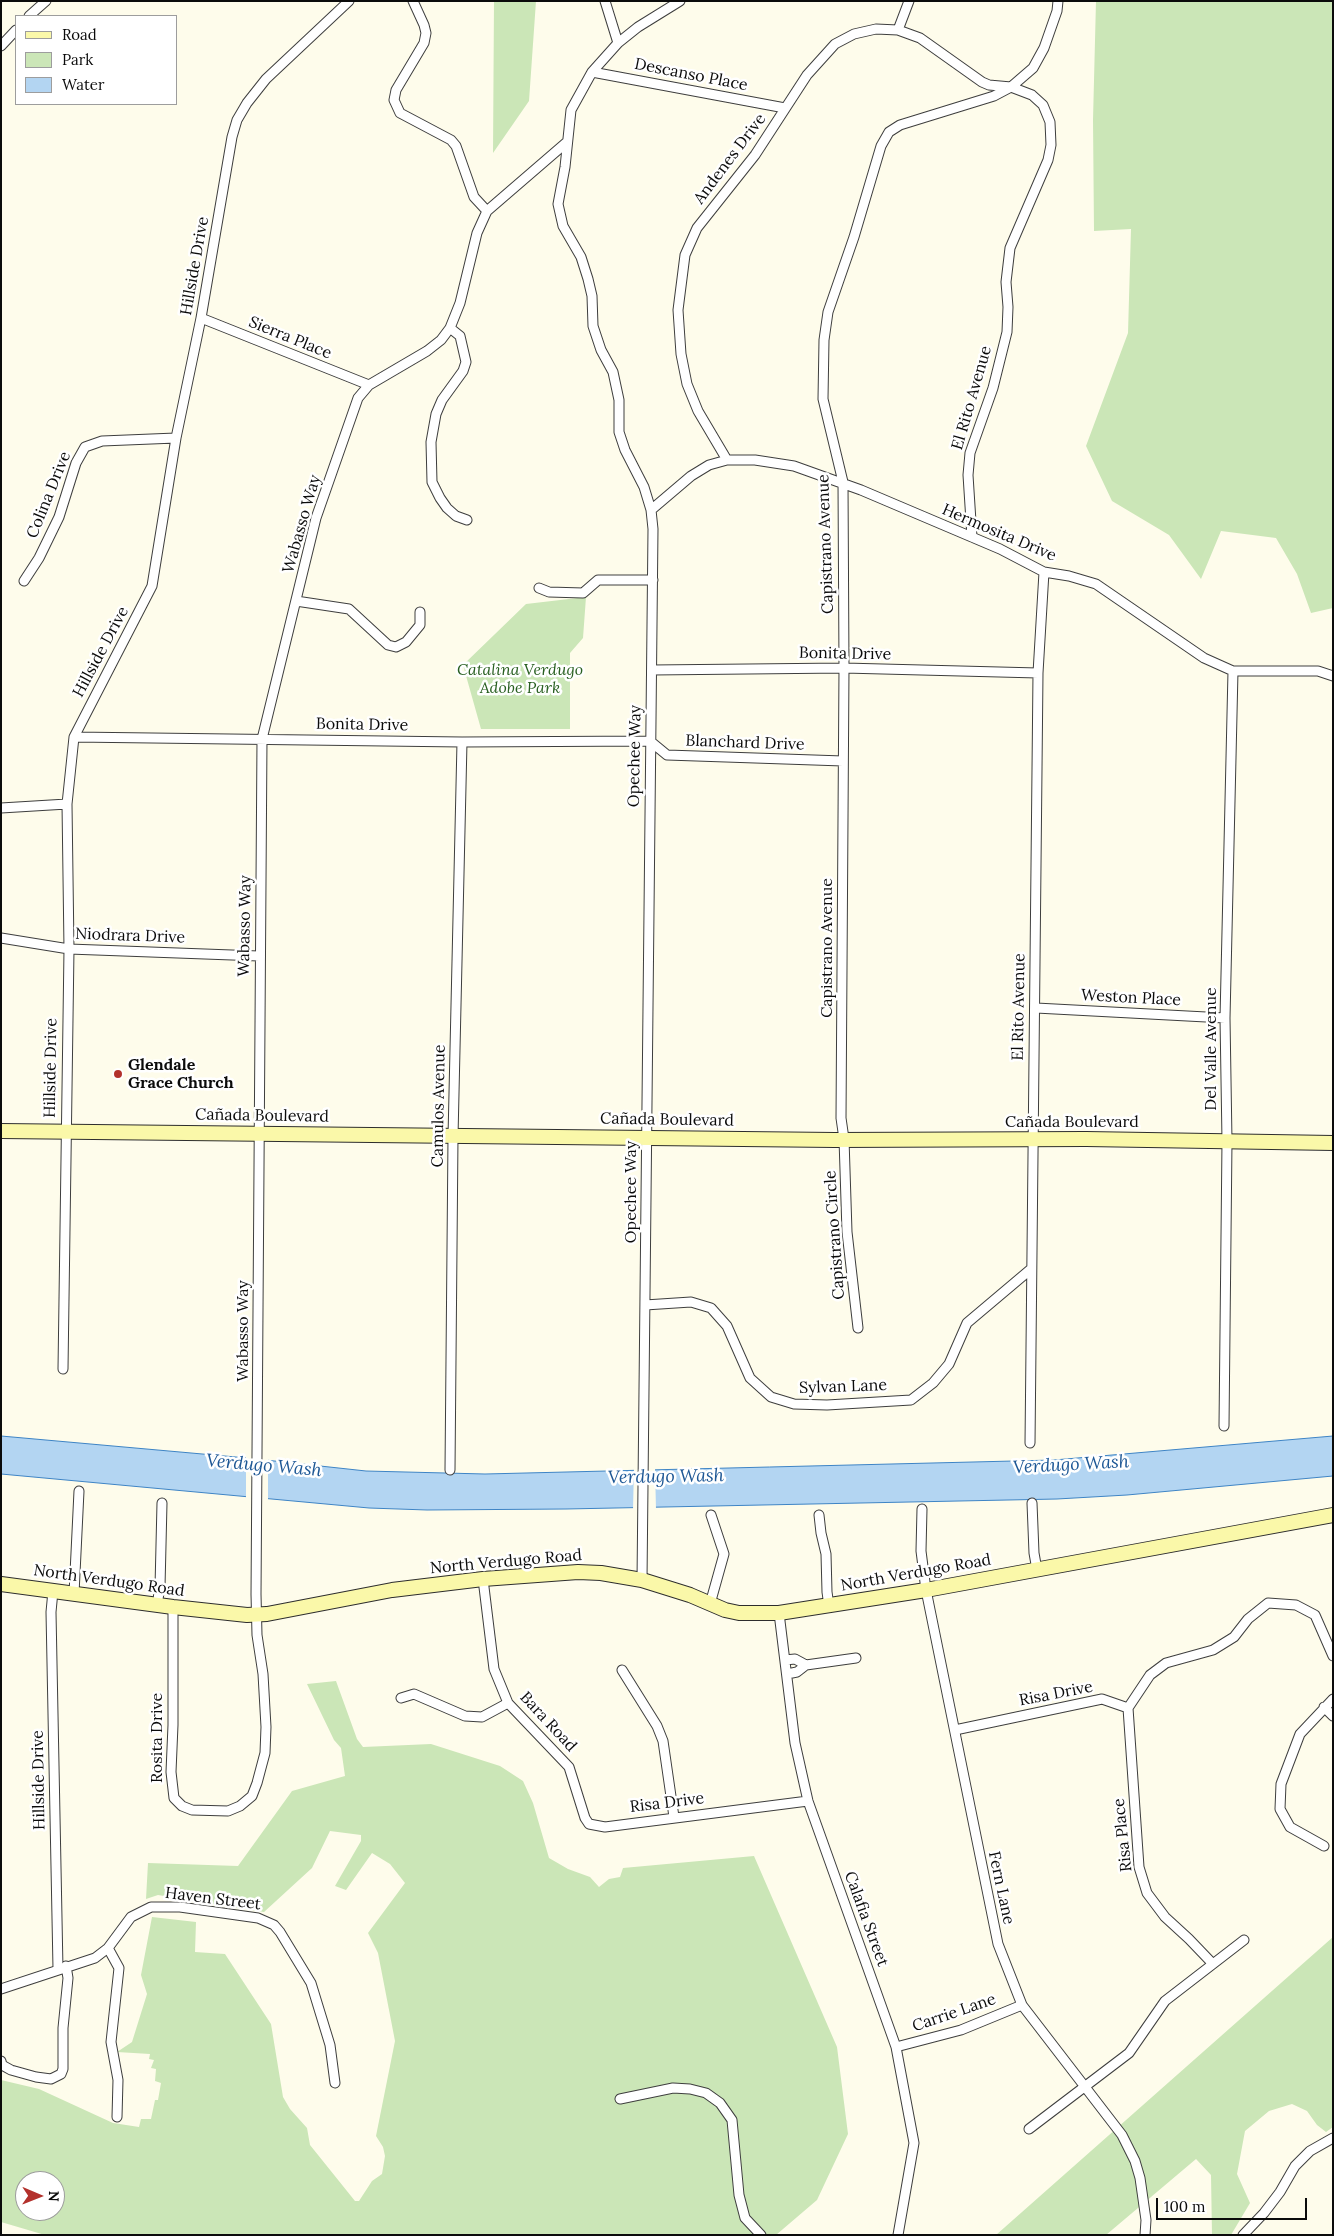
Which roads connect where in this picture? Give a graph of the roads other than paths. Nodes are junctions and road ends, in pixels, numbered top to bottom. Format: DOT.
graph roads {
  1 [pos="46,1"];
  2 [pos="349,1"];
  3 [pos="413,1"];
  4 [pos="605,1"];
  5 [pos="680,1"];
  6 [pos="909,1"];
  7 [pos="1058,1"];
  8 [pos="30,15"];
  9 [pos="898,30"];
  10 [pos="15,31"];
  11 [pos="618,44"];
  12 [pos="1,46"];
  13 [pos="592,72"];
  14 [pos="1011,87"];
  15 [pos="785,108"];
  16 [pos="567,142"];
  17 [pos="487,211"];
  18 [pos="201,318"];
  19 [pos="450,328"];
  20 [pos="369,385"];
  21 [pos="176,438"];
  22 [pos="727,460"];
  23 [pos="843,482"];
  24 [pos="651,510"];
  25 [pos="467,520"];
  26 [pos="972,537"];
  27 [pos="1044,572"];
  28 [pos="652,580"];
  29 [pos="24,581"];
  30 [pos="539,588"];
  31 [pos="296,601"];
  32 [pos="420,612"];
  33 [pos="844,668"];
  34 [pos="652,670"];
  35 [pos="1233,671"];
  36 [pos="1038,673"];
  37 [pos="1333,676"];
  38 [pos="74,737"];
  39 [pos="262,739"];
  40 [pos="650,741"];
  41 [pos="462,742"];
  42 [pos="843,761"];
  43 [pos="67,804"];
  44 [pos="1,808"];
  45 [pos="1,938"];
  46 [pos="69,949"];
  47 [pos="259,956"];
  48 [pos="1036,1008"];
  49 [pos="1225,1018"];
  50 [pos="1,1131"];
  51 [pos="65,1131"];
  52 [pos="259,1133"];
  53 [pos="453,1137"];
  54 [pos="647,1137"];
  55 [pos="844,1140"];
  56 [pos="1034,1140"];
  57 [pos="1227,1141"];
  58 [pos="1333,1143"];
  59 [pos="1031,1269"];
  60 [pos="645,1305"];
  61 [pos="858,1328"];
  62 [pos="63,1368"];
  63 [pos="1224,1426"];
  64 [pos="1030,1442"];
  65 [pos="450,1470"];
  66 [pos="79,1491"];
  67 [pos="1032,1503"];
  68 [pos="162,1504"];
  69 [pos="922,1510"];
  70 [pos="711,1515"];
  71 [pos="819,1515"];
  72 [pos="1333,1515"];
  73 [pos="1037,1570"];
  74 [pos="483,1579"];
  75 [pos="642,1580"];
  76 [pos="1,1584"];
  77 [pos="926,1590"];
  78 [pos="53,1591"];
  79 [pos="74,1594"];
  80 [pos="710,1604"];
  81 [pos="157,1605"];
  82 [pos="829,1606"];
  83 [pos="172,1607"];
  84 [pos="779,1613"];
  85 [pos="256,1614"];
  86 [pos="1333,1656"];
  87 [pos="856,1658"];
  88 [pos="785,1660"];
  89 [pos="806,1665"];
  90 [pos="622,1670"];
  91 [pos="787,1674"];
  92 [pos="401,1698"];
  93 [pos="1333,1699"];
  94 [pos="508,1703"];
  95 [pos="1128,1708"];
  96 [pos="1324,1708"];
  97 [pos="1333,1716"];
  98 [pos="955,1730"];
  99 [pos="808,1801"];
  100 [pos="240,1806"];
  101 [pos="674,1818"];
  102 [pos="589,1824"];
  103 [pos="1324,1846"];
  104 [pos="1244,1940"];
  105 [pos="108,1948"];
  106 [pos="1212,1963"];
  107 [pos="62,1968"];
  108 [pos="1,1989"];
  109 [pos="1022,2004"];
  110 [pos="896,2047"];
  111 [pos="1,2061"];
  112 [pos="335,2083"];
  113 [pos="1083,2086"];
  114 [pos="620,2099"];
  115 [pos="118,2117"];
  116 [pos="1028,2129"];
  117 [pos="1333,2138"];
  118 [pos="762,2235"];
  119 [pos="898,2235"];
  120 [pos="1145,2235"];
  121 [pos="1243,2235"];
  1 -- 8 [label="street"];
  2 -- 18 [label="street, Hillside Drive"];
  3 -- 17 [label="street"];
  4 -- 11 [label="street"];
  5 -- 11 [label="street, Opechee Way"];
  6 -- 9 [label="street"];
  7 -- 14 [label="street, Capistrano Avenue"];
  9 -- 14 [label="street, Andenes Drive"];
  9 -- 15 [label="street, Andenes Drive"];
  10 -- 12 [label="street"];
  11 -- 13 [label="street, Opechee Way"];
  13 -- 15 [label="street, Descanso Place"];
  13 -- 16 [label="street, Opechee Way"];
  14 -- 23 [label="street, Capistrano Avenue"];
  14 -- 26 [label="street, El Rito Avenue"];
  15 -- 22 [label="street, Andenes Drive"];
  16 -- 17 [label="street, Wabasso Way"];
  16 -- 24 [label="street, Opechee Way"];
  17 -- 19 [label="street, Wabasso Way"];
  18 -- 20 [label="street, Sierra Place"];
  18 -- 21 [label="street, Hillside Drive"];
  19 -- 20 [label="street, Wabasso Way"];
  19 -- 25 [label="street"];
  20 -- 31 [label="street, Wabasso Way"];
  21 -- 29 [label="street, Colina Drive"];
  21 -- 38 [label="street, Hillside Drive"];
  22 -- 23 [label="street, Hermosita Drive"];
  22 -- 24 [label="street, Hermosita Drive"];
  23 -- 26 [label="street, Hermosita Drive"];
  23 -- 33 [label="street, Capistrano Avenue"];
  24 -- 28 [label="street, Opechee Way"];
  26 -- 27 [label="street, Hermosita Drive"];
  27 -- 35 [label="street, Hermosita Drive"];
  27 -- 36 [label="street, El Rito Avenue"];
  28 -- 30 [label="street"];
  28 -- 34 [label="street, Opechee Way"];
  31 -- 32 [label="street"];
  31 -- 39 [label="street, Wabasso Way"];
  33 -- 34 [label="street, Bonita Drive"];
  33 -- 36 [label="street, Bonita Drive"];
  33 -- 42 [label="street, Capistrano Avenue"];
  34 -- 40 [label="street, Opechee Way"];
  35 -- 37 [label="street, Hermosita Drive"];
  35 -- 49 [label="street, Del Valle Avenue"];
  36 -- 48 [label="street, El Rito Avenue"];
  38 -- 39 [label="street, Bonita Drive"];
  38 -- 43 [label="street, Hillside Drive"];
  39 -- 41 [label="street, Bonita Drive"];
  39 -- 47 [label="street, Wabasso Way"];
  40 -- 41 [label="street, Bonita Drive"];
  40 -- 42 [label="street, Blanchard Drive"];
  40 -- 54 [label="street, Opechee Way"];
  41 -- 53 [label="street, Camulos Avenue"];
  42 -- 55 [label="street, Capistrano Avenue"];
  43 -- 44 [label="street"];
  43 -- 46 [label="street, Hillside Drive"];
  45 -- 46 [label="street, Niodrara Drive"];
  46 -- 47 [label="street, Niodrara Drive"];
  46 -- 51 [label="street, Hillside Drive"];
  47 -- 52 [label="street, Wabasso Way"];
  48 -- 49 [label="street, Weston Place"];
  48 -- 56 [label="street, El Rito Avenue"];
  49 -- 57 [label="street, Del Valle Avenue"];
  50 -- 51 [label="main road, Cañada Boulevard"];
  51 -- 52 [label="main road, Cañada Boulevard"];
  51 -- 62 [label="street, Hillside Drive"];
  52 -- 53 [label="main road, Cañada Boulevard"];
  52 -- 85 [label="street, Wabasso Way"];
  53 -- 54 [label="main road, Cañada Boulevard"];
  53 -- 65 [label="street, Camulos Avenue"];
  54 -- 55 [label="main road, Cañada Boulevard"];
  54 -- 60 [label="street, Opechee Way"];
  55 -- 56 [label="main road, Cañada Boulevard"];
  55 -- 61 [label="street, Capistrano Circle"];
  56 -- 57 [label="main road, Cañada Boulevard"];
  56 -- 59 [label="street, El Rito Avenue"];
  57 -- 58 [label="main road, Cañada Boulevard"];
  57 -- 63 [label="street, Del Valle Avenue"];
  59 -- 60 [label="street, Sylvan Lane"];
  59 -- 64 [label="street, El Rito Avenue"];
  60 -- 75 [label="street, Opechee Way"];
  66 -- 79 [label="street"];
  67 -- 73 [label="street"];
  68 -- 81 [label="street"];
  69 -- 77 [label="street, Fern Lane"];
  70 -- 80 [label="street"];
  71 -- 82 [label="street"];
  72 -- 73 [label="main road, North Verdugo Road"];
  73 -- 77 [label="main road, North Verdugo Road"];
  74 -- 75 [label="main road, North Verdugo Road"];
  74 -- 85 [label="main road, North Verdugo Road"];
  74 -- 94 [label="street, Bara Road"];
  75 -- 80 [label="main road, North Verdugo Road"];
  76 -- 78 [label="main road, North Verdugo Road"];
  77 -- 82 [label="main road, North Verdugo Road"];
  77 -- 98 [label="street, Fern Lane"];
  78 -- 79 [label="main road, North Verdugo Road"];
  78 -- 107 [label="street, Hillside Drive"];
  79 -- 81 [label="main road, North Verdugo Road"];
  80 -- 84 [label="main road, North Verdugo Road"];
  81 -- 83 [label="main road, North Verdugo Road"];
  82 -- 84 [label="main road, North Verdugo Road"];
  83 -- 85 [label="main road, North Verdugo Road"];
  83 -- 100 [label="street, Rosita Drive"];
  84 -- 88 [label="street, Calafia Street"];
  85 -- 100 [label="street, Wabasso Way"];
  86 -- 95 [label="street"];
  87 -- 89 [label="street"];
  88 -- 89 [label="street"];
  88 -- 91 [label="street, Calafia Street"];
  89 -- 91 [label="street"];
  90 -- 101 [label="street"];
  91 -- 99 [label="street, Calafia Street"];
  92 -- 94 [label="street"];
  93 -- 96 [label="street"];
  94 -- 102 [label="street, Bara Road"];
  95 -- 98 [label="street, Risa Drive"];
  95 -- 106 [label="street, Risa Place"];
  96 -- 97 [label="street"];
  96 -- 103 [label="street"];
  98 -- 109 [label="street, Fern Lane"];
  99 -- 101 [label="street, Risa Drive"];
  99 -- 110 [label="street, Calafia Street"];
  101 -- 102 [label="street, Risa Drive"];
  104 -- 106 [label="street"];
  105 -- 107 [label="street, Haven Street"];
  105 -- 112 [label="street, Haven Street"];
  105 -- 115 [label="street"];
  106 -- 113 [label="street"];
  107 -- 108 [label="street, Haven Street"];
  107 -- 111 [label="street, Hillside Drive"];
  109 -- 110 [label="street, Carrie Lane"];
  109 -- 113 [label="street, Fern Lane"];
  110 -- 119 [label="street, Calafia Street"];
  113 -- 116 [label="street"];
  113 -- 120 [label="street, Fern Lane"];
  114 -- 118 [label="street"];
  117 -- 121 [label="street"];
}
